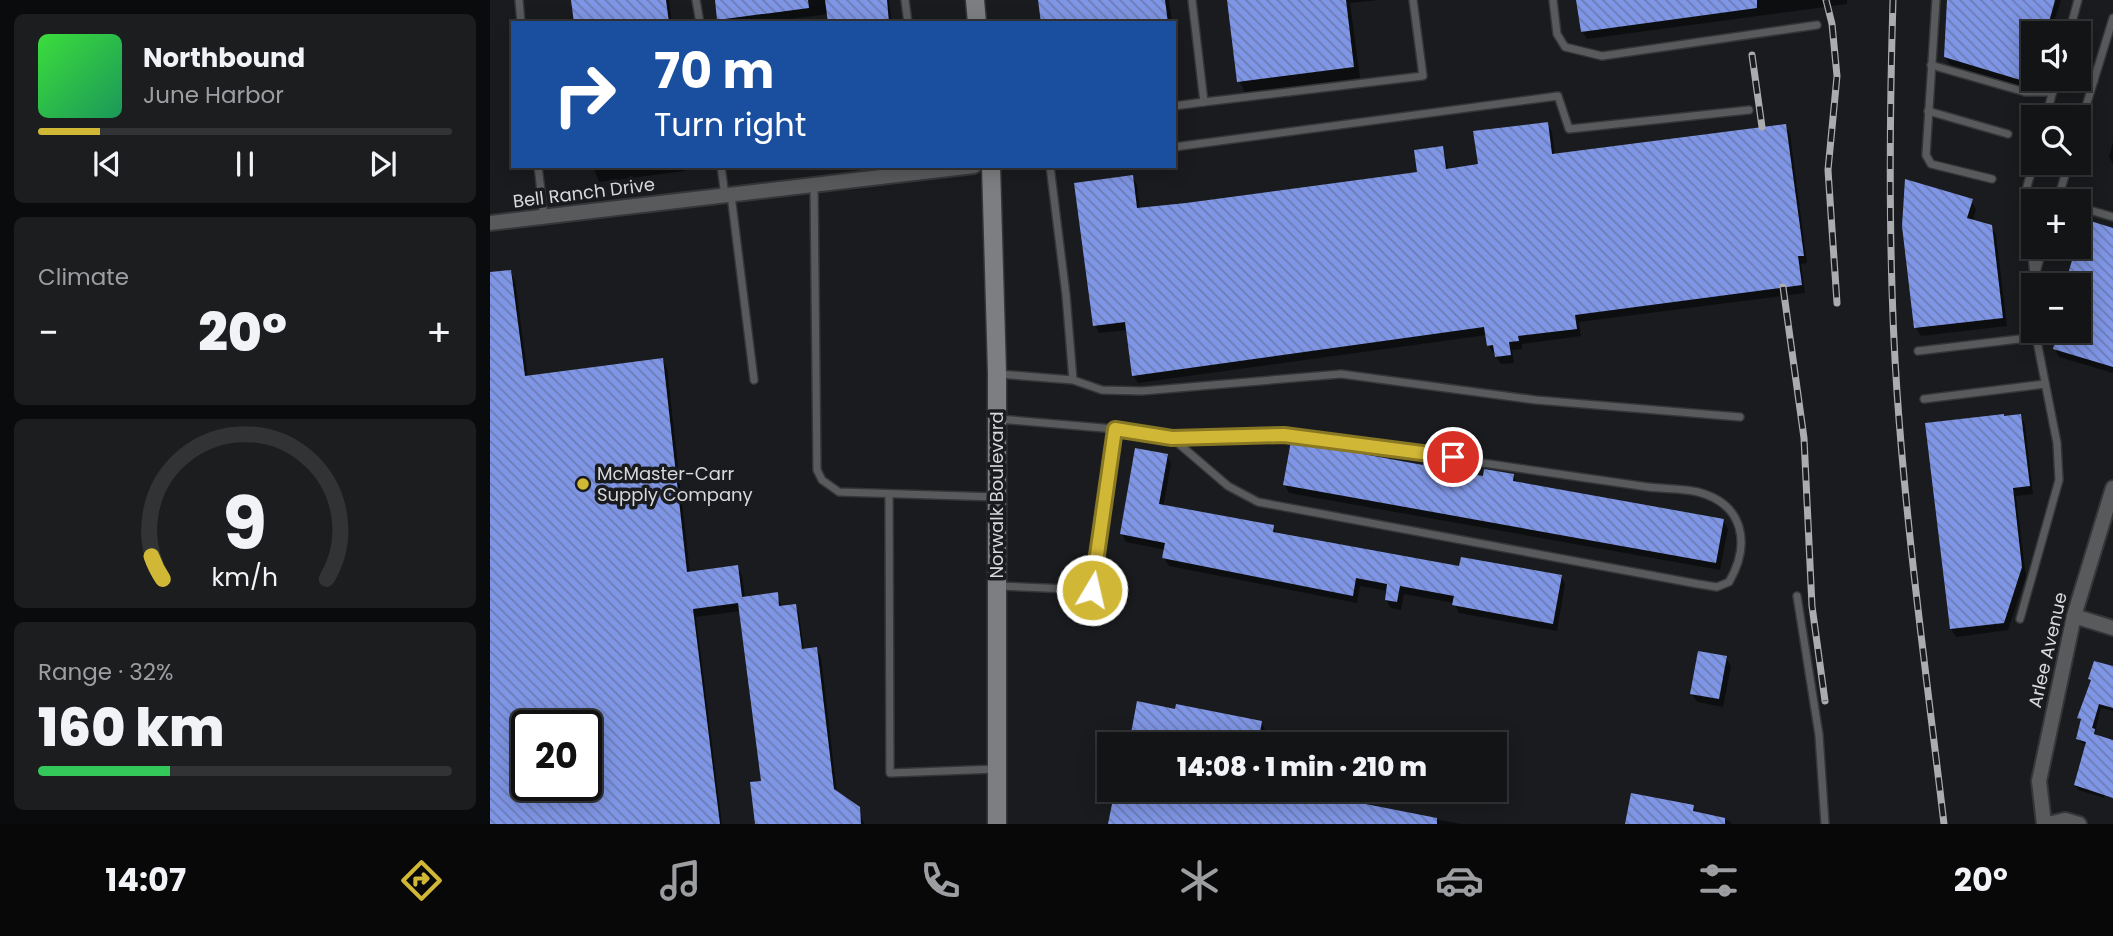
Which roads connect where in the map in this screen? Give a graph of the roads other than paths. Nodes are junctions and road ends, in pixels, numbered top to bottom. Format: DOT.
graph roads {
  1 [pos="519,0"];
  2 [pos="696,0"];
  3 [pos="905,0"];
  4 [pos="975,0"];
  5 [pos="1192,0"];
  6 [pos="1413,0"];
  7 [pos="1553,0"];
  8 [pos="1936,0"];
  9 [pos="2078,0"];
  10 [pos="2113,18"];
  11 [pos="521,21"];
  12 [pos="700,21"];
  13 [pos="908,21"];
  14 [pos="977,21"];
  15 [pos="2072,21"];
  16 [pos="1817,25"];
  17 [pos="1931,65"];
  18 [pos="2091,80"];
  19 [pos="2094,81"];
  20 [pos="2053,92"];
  21 [pos="1204,103"];
  22 [pos="2049,105"];
  23 [pos="2086,105"];
  24 [pos="1176,106"];
  25 [pos="1749,110"];
  26 [pos="1928,111"];
  27 [pos="2008,134"];
  28 [pos="1176,147"];
  29 [pos="538,168"];
  30 [pos="721,168"];
  31 [pos="957,168"];
  32 [pos="991,168"];
  33 [pos="1050,168"];
  34 [pos="2030,175"];
  35 [pos="1992,180"];
  36 [pos="814,185"];
  37 [pos="728,195"];
  38 [pos="2091,211"];
  39 [pos="544,217"];
  40 [pos="2113,217"];
  41 [pos="490,223"];
  42 [pos="2034,273"];
  43 [pos="2021,336"];
  44 [pos="2038,343"];
  45 [pos="1918,351"];
  46 [pos="997,373"];
  47 [pos="754,380"];
  48 [pos="1073,380"];
  49 [pos="2045,384"];
  50 [pos="1924,399"];
  51 [pos="1740,417"];
  52 [pos="996,418"];
  53 [pos="1115,429"];
  54 [pos="1172,438"];
  55 [pos="2113,488"];
  56 [pos="889,494"];
  57 [pos="997,497"];
  58 [pos="997,586"];
  59 [pos="1797,596"];
  60 [pos="2074,616"];
  61 [pos="2020,619"];
  62 [pos="2113,628"];
  63 [pos="997,769"];
  64 [pos="997,824"];
  65 [pos="1825,824"];
  66 [pos="2046,824"];
  67 [pos="2079,824"];
  1 -- 11 [label="lane"];
  2 -- 12 [label="lane"];
  3 -- 13 [label="lane"];
  4 -- 14 [label="main road"];
  5 -- 21 [label="lane"];
  6 -- 21 [label="lane"];
  7 -- 16 [label="lane"];
  8 -- 17 [label="lane"];
  9 -- 15 [label="lane"];
  10 -- 19 [label="lane"];
  17 -- 20 [label="lane"];
  17 -- 26 [label="lane"];
  18 -- 19 [label="lane"];
  19 -- 23 [label="lane"];
  20 -- 22 [label="lane"];
  21 -- 24 [label="lane"];
  25 -- 28 [label="lane"];
  26 -- 27 [label="lane"];
  26 -- 35 [label="lane"];
  29 -- 39 [label="lane"];
  30 -- 37 [label="lane"];
  31 -- 36 [label="street, Bell Ranch Drive"];
  32 -- 46 [label="main road, Norwalk Boulevard"];
  33 -- 48 [label="lane"];
  34 -- 42 [label="lane"];
  36 -- 37 [label="street, Bell Ranch Drive"];
  36 -- 56 [label="lane"];
  37 -- 39 [label="street, Bell Ranch Drive"];
  37 -- 47 [label="lane"];
  38 -- 40 [label="lane"];
  39 -- 41 [label="street, Bell Ranch Drive"];
  43 -- 45 [label="lane"];
  44 -- 49 [label="lane"];
  46 -- 48 [label="lane"];
  46 -- 52 [label="main road, Norwalk Boulevard"];
  48 -- 51 [label="lane"];
  49 -- 50 [label="lane"];
  49 -- 61 [label="lane"];
  52 -- 53 [label="lane"];
  52 -- 57 [label="main road, Norwalk Boulevard"];
  53 -- 54 [label="lane"];
  53 -- 58 [label="lane"];
  54 -- 54 [label="lane"];
  55 -- 60 [label="street, Arlee Avenue"];
  56 -- 57 [label="lane"];
  56 -- 63 [label="lane"];
  57 -- 58 [label="main road, Norwalk Boulevard"];
  58 -- 63 [label="main road, Norwalk Boulevard"];
  59 -- 65 [label="lane"];
  60 -- 62 [label="street"];
  60 -- 66 [label="street, Arlee Avenue"];
  63 -- 64 [label="main road, Norwalk Boulevard"];
  66 -- 67 [label="street"];
}
